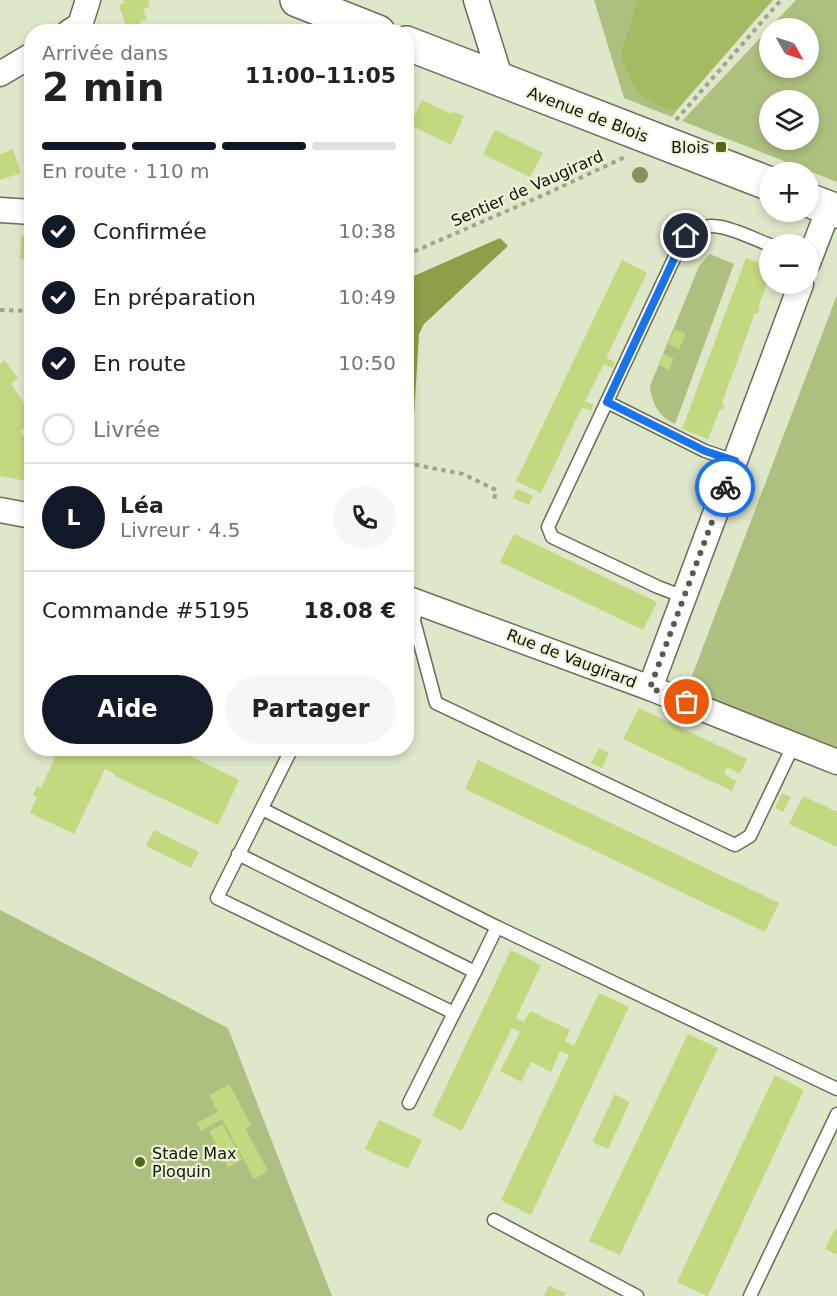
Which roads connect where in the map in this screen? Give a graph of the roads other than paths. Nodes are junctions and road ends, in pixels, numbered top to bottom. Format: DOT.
graph roads {
  1 [pos="88,0"];
  2 [pos="297,0"];
  3 [pos="476,0"];
  4 [pos="81,24"];
  5 [pos="358,24"];
  6 [pos="414,46"];
  7 [pos="24,60"];
  8 [pos="0,74"];
  9 [pos="501,80"];
  10 [pos="759,180"];
  11 [pos="825,206"];
  12 [pos="0,210"];
  13 [pos="24,212"];
  14 [pos="817,234"];
  15 [pos="759,241"];
  16 [pos="797,294"];
  17 [pos="607,402"];
  18 [pos="735,461"];
  19 [pos="0,510"];
  20 [pos="24,514"];
  21 [pos="684,597"];
  22 [pos="414,600"];
  23 [pos="414,621"];
  24 [pos="650,688"];
  25 [pos="794,744"];
  26 [pos="288,756"];
  27 [pos="837,762"];
  28 [pos="262,808"];
  29 [pos="238,854"];
  30 [pos="497,927"];
  31 [pos="475,972"];
  32 [pos="454,1013"];
  33 [pos="837,1089"];
  34 [pos="409,1103"];
  35 [pos="837,1114"];
  36 [pos="494,1220"];
  37 [pos="637,1296"];
  38 [pos="750,1296"];
  1 -- 4 [label="street"];
  2 -- 5 [label="main road"];
  3 -- 9 [label="street"];
  6 -- 9 [label="main road, Avenue de Blois"];
  7 -- 8 [label="street"];
  9 -- 10 [label="main road, Avenue de Blois"];
  11 -- 14 [label="street"];
  12 -- 13 [label="street"];
  15 -- 17 [label="lane"];
  16 -- 18 [label="street"];
  17 -- 18 [label="lane"];
  17 -- 21 [label="lane"];
  18 -- 21 [label="street"];
  19 -- 20 [label="street"];
  21 -- 24 [label="street"];
  22 -- 24 [label="street, Rue de Vaugirard"];
  23 -- 25 [label="lane"];
  24 -- 25 [label="street, Rue de Vaugirard"];
  25 -- 27 [label="street, Rue de Vaugirard"];
  26 -- 28 [label="lane"];
  28 -- 29 [label="lane"];
  28 -- 30 [label="lane"];
  29 -- 31 [label="lane"];
  29 -- 32 [label="lane"];
  30 -- 31 [label="lane"];
  30 -- 33 [label="lane"];
  31 -- 32 [label="lane"];
  32 -- 34 [label="lane"];
  35 -- 38 [label="lane"];
  36 -- 37 [label="lane"];
}
